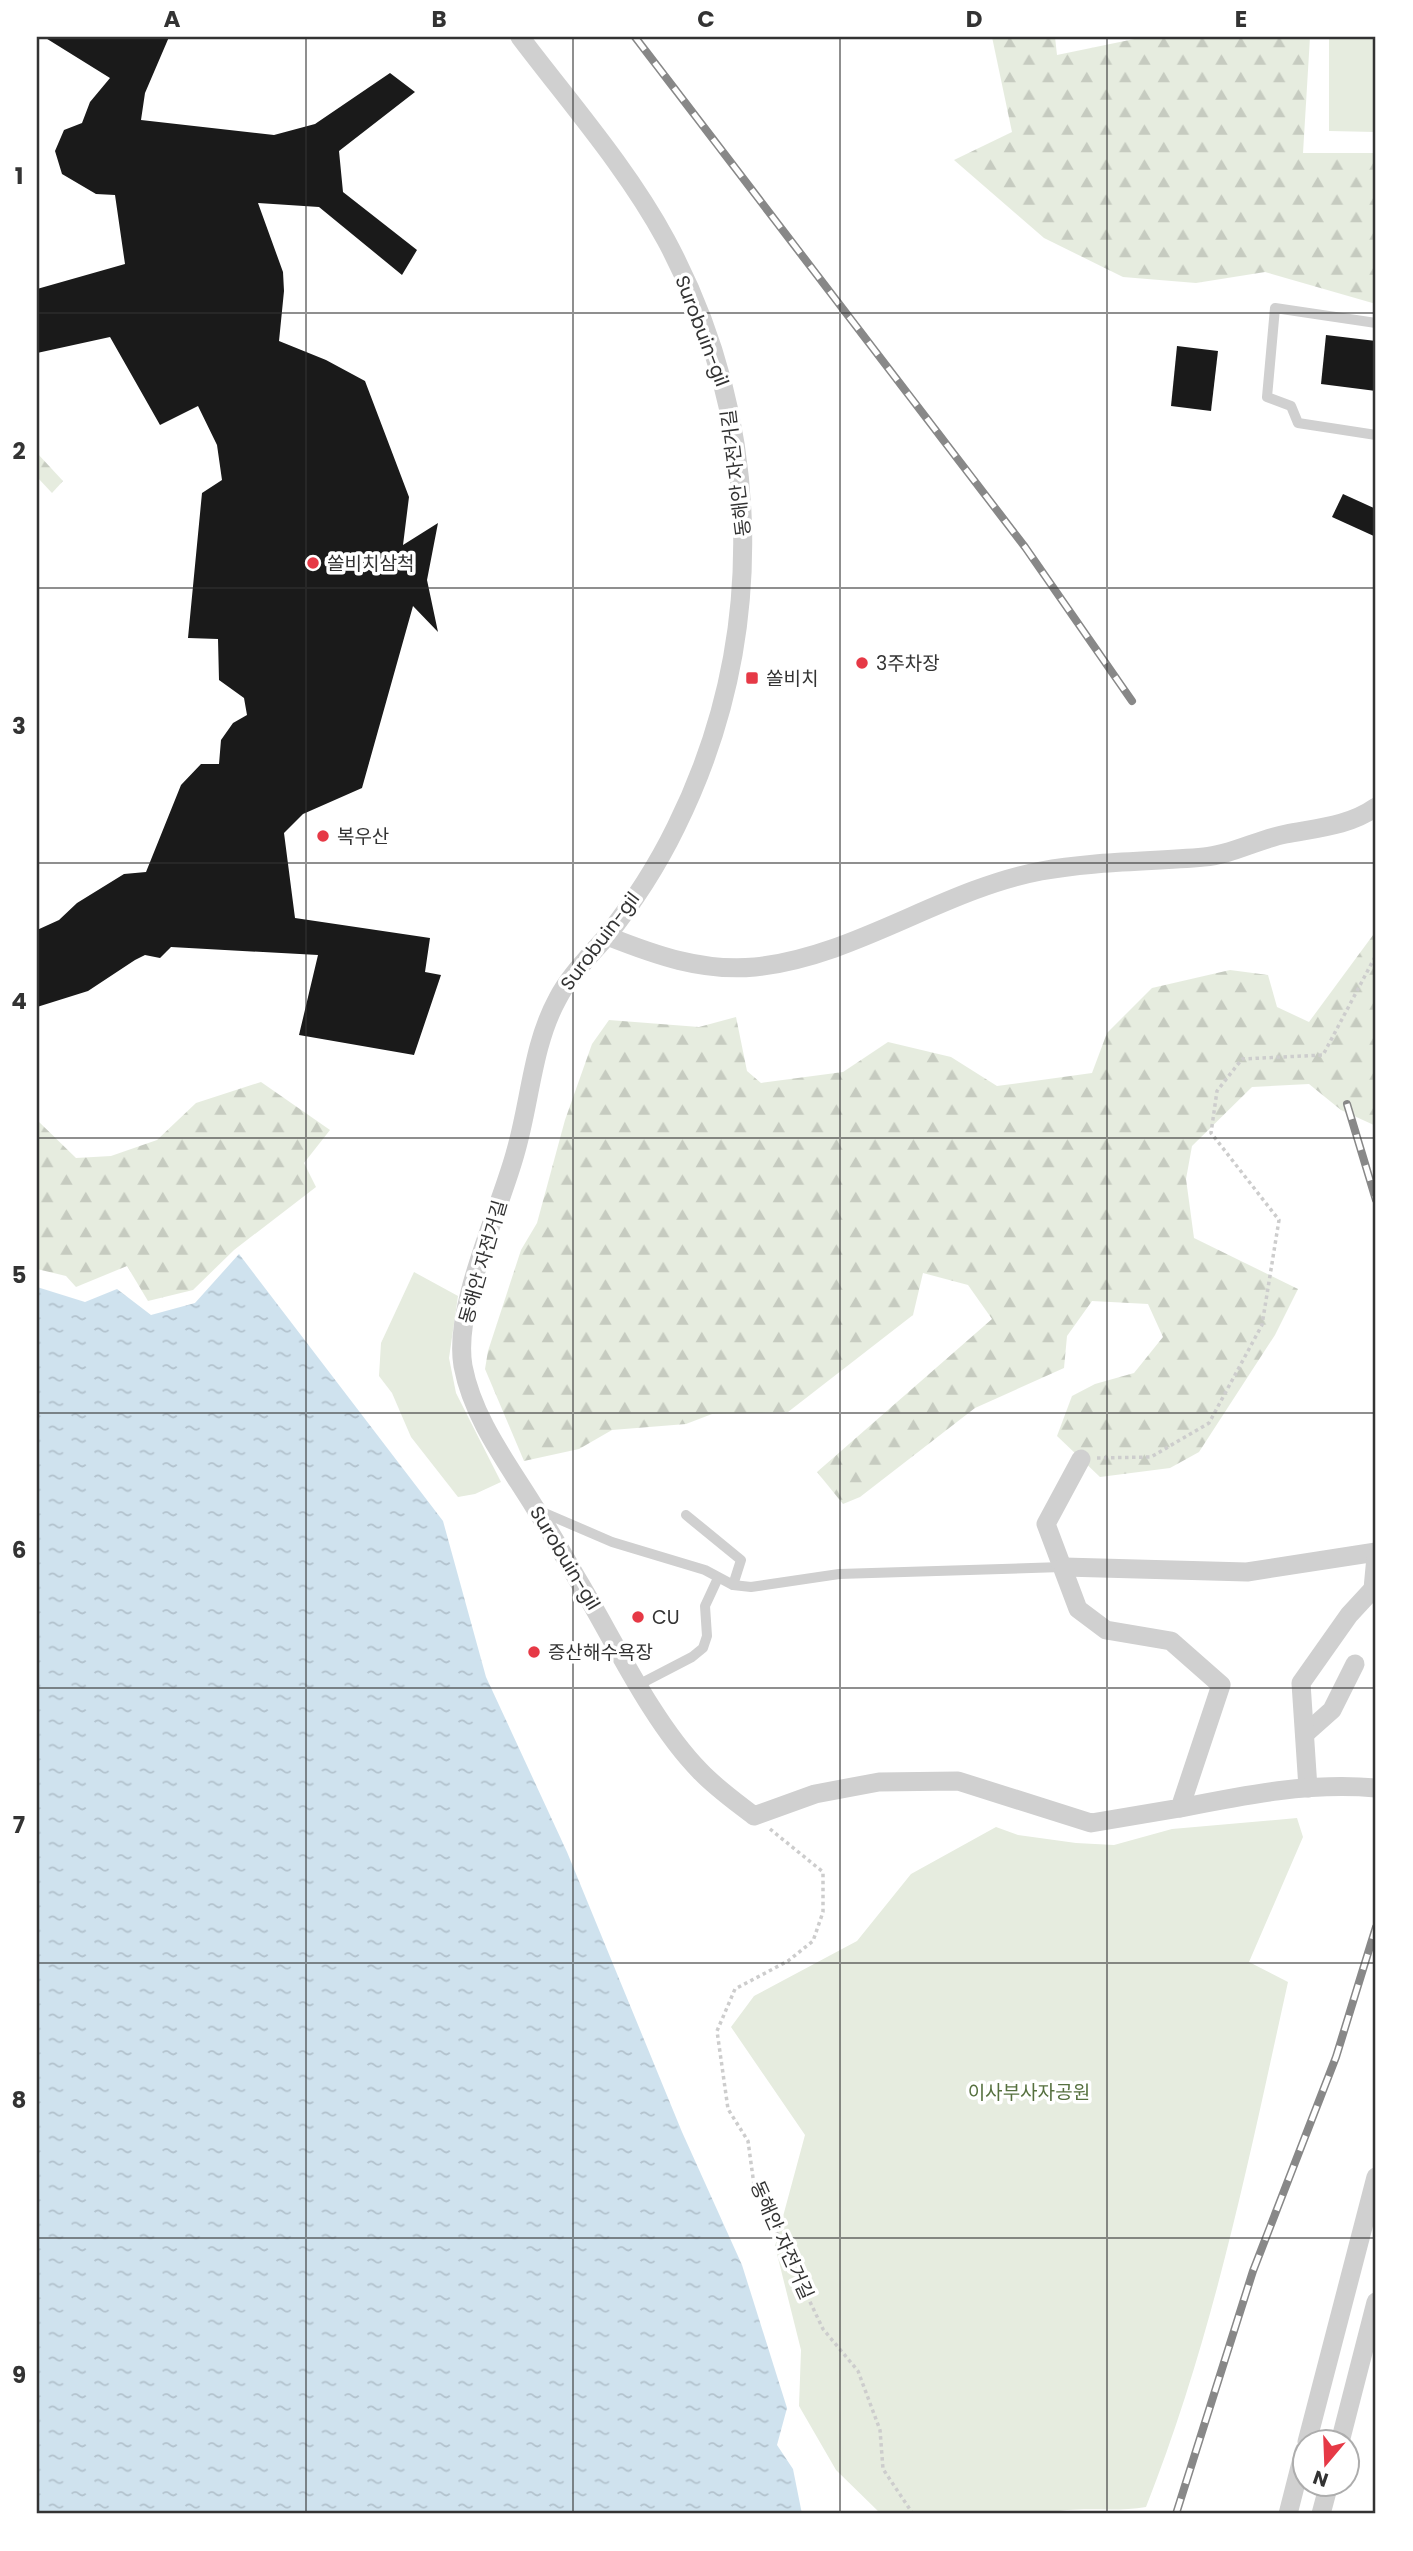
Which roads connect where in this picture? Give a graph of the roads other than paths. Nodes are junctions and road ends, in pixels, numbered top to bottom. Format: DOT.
graph roads {
  1 [pos="520,37"];
  2 [pos="1376,323"];
  3 [pos="1376,435"];
  4 [pos="1376,807"];
  5 [pos="607,936"];
  6 [pos="1082,1459"];
  7 [pos="536,1510"];
  8 [pos="686,1515"];
  9 [pos="1376,1555"];
  10 [pos="1064,1567"];
  11 [pos="718,1578"];
  12 [pos="733,1585"];
  13 [pos="1355,1664"];
  14 [pos="640,1684"];
  15 [pos="1304,1734"];
  16 [pos="1308,1788"];
  17 [pos="1376,1788"];
  18 [pos="1180,1808"];
  19 [pos="1376,2177"];
  20 [pos="1376,2302"];
  21 [pos="1311,2428"];
  22 [pos="1344,2428"];
  1 -- 5 [label="street, Surobuin-gil"];
  2 -- 3 [label="lane"];
  4 -- 5 [label="street"];
  5 -- 7 [label="street, Surobuin-gil"];
  6 -- 10 [label="street"];
  7 -- 11 [label="lane"];
  7 -- 14 [label="street, Surobuin-gil"];
  8 -- 12 [label="lane"];
  9 -- 10 [label="street"];
  9 -- 15 [label="street"];
  10 -- 12 [label="lane"];
  10 -- 18 [label="street"];
  11 -- 12 [label="lane"];
  11 -- 14 [label="lane"];
  13 -- 15 [label="street"];
  14 -- 18 [label="street, Surobuin-gil"];
  15 -- 16 [label="street"];
  16 -- 17 [label="street"];
  16 -- 18 [label="street"];
  19 -- 21 [label="street"];
  20 -- 22 [label="street"];
}
